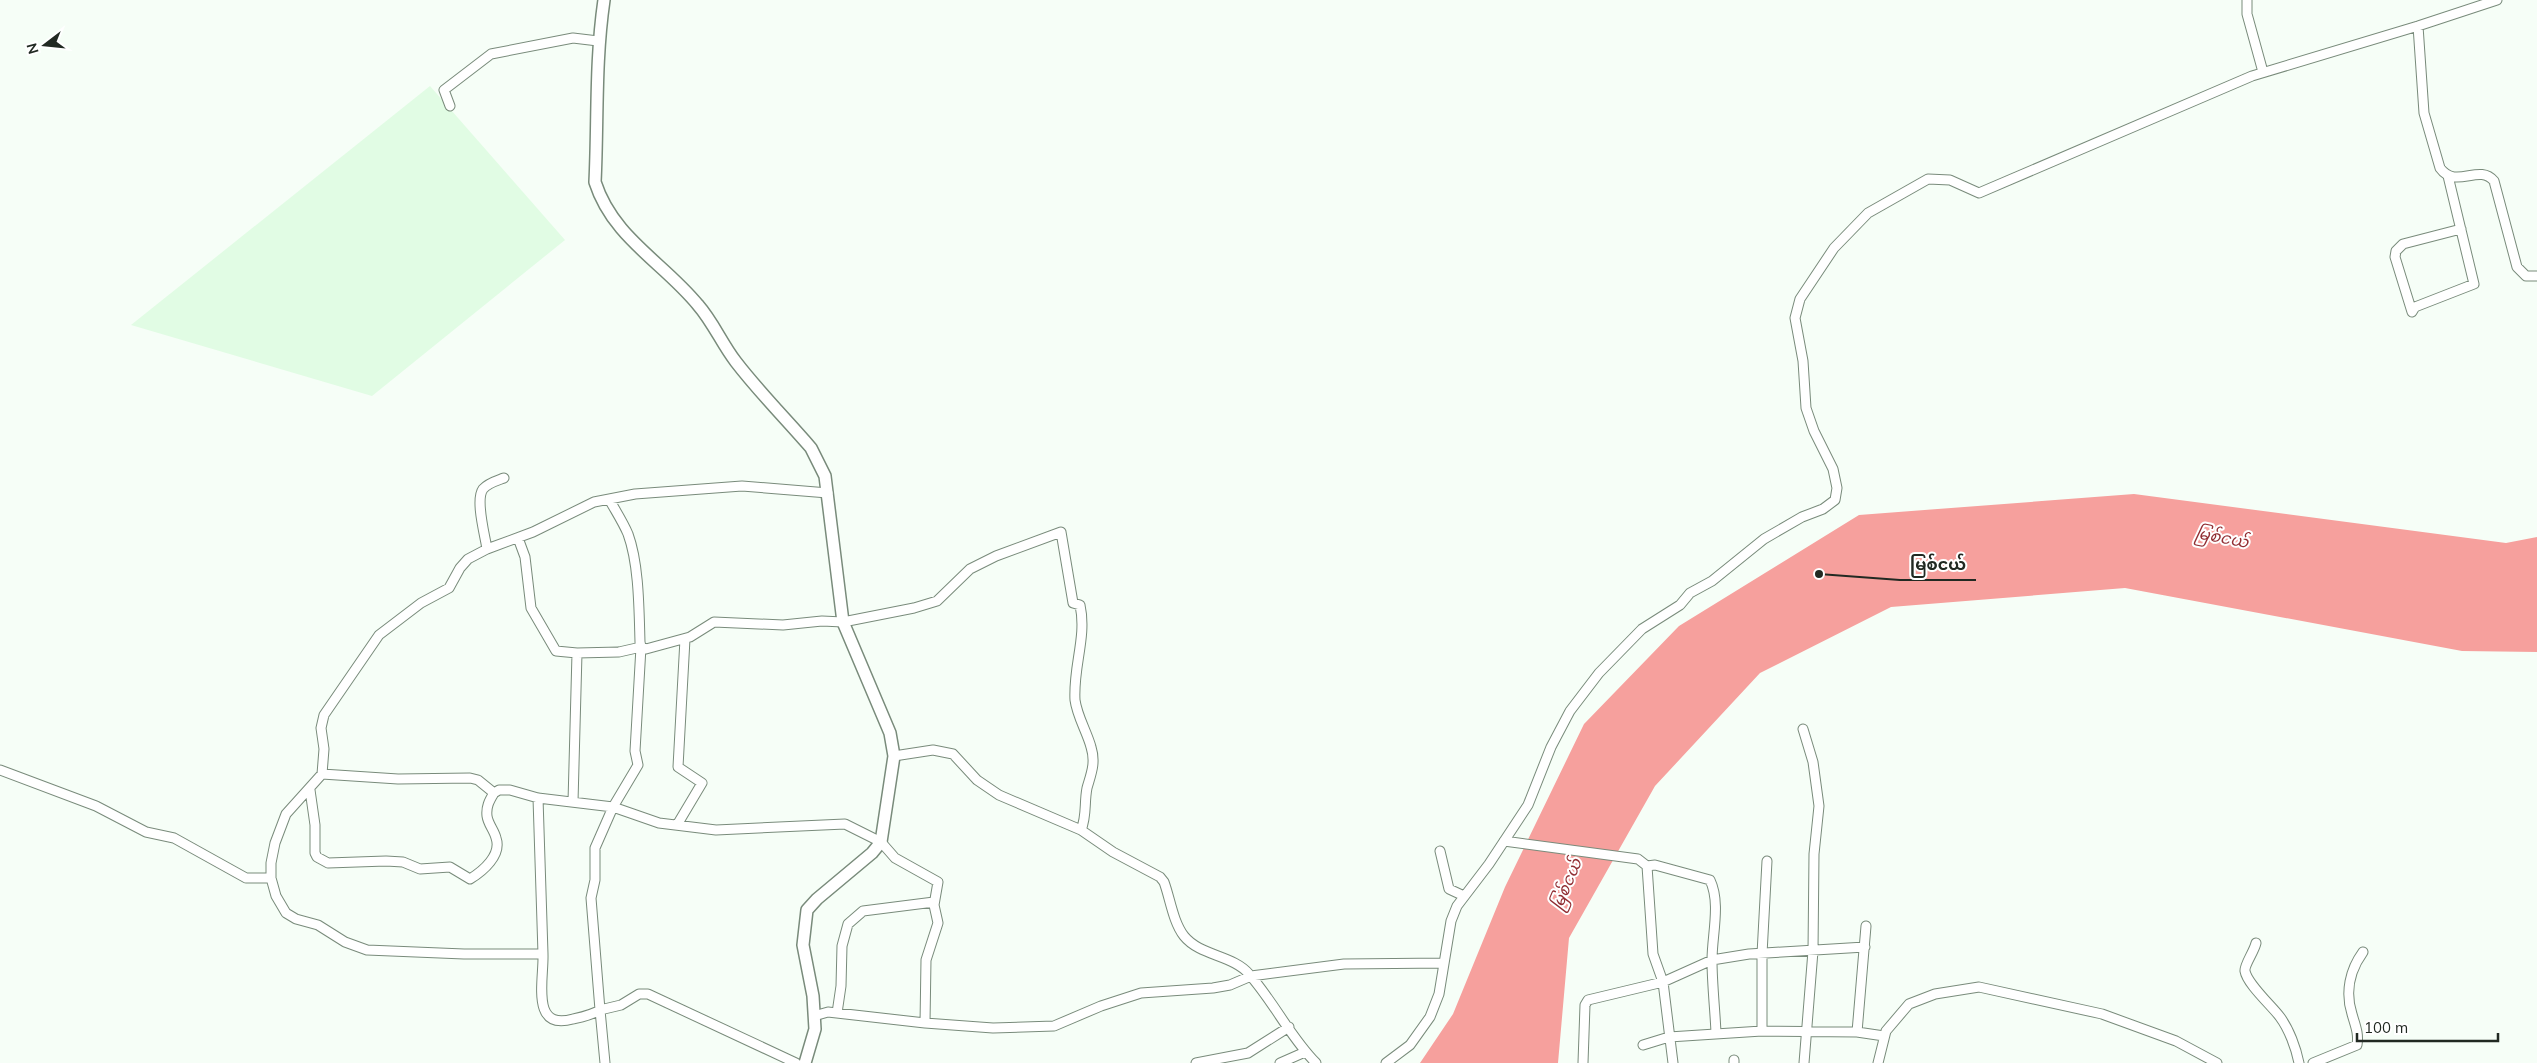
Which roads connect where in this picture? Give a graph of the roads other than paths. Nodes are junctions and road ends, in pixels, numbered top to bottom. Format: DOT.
graph roads {
  1 [pos="604,0"];
  2 [pos="2247,0"];
  3 [pos="2497,0"];
  4 [pos="2418,26"];
  5 [pos="598,41"];
  6 [pos="2263,72"];
  7 [pos="450,106"];
  8 [pos="2448,176"];
  9 [pos="2460,229"];
  10 [pos="2537,276"];
  11 [pos="504,478"];
  12 [pos="828,493"];
  13 [pos="609,499"];
  14 [pos="518,538"];
  15 [pos="487,549"];
  16 [pos="843,622"];
  17 [pos="685,639"];
  18 [pos="642,647"];
  19 [pos="577,653"];
  20 [pos="1803,729"];
  21 [pos="894,756"];
  22 [pos="0,770"];
  23 [pos="322,774"];
  24 [pos="310,790"];
  25 [pos="494,793"];
  26 [pos="538,798"];
  27 [pos="573,802"];
  28 [pos="613,807"];
  29 [pos="677,825"];
  30 [pos="1081,830"];
  31 [pos="882,842"];
  32 [pos="1504,842"];
  33 [pos="1440,852"];
  34 [pos="1767,861"];
  35 [pos="1647,866"];
  36 [pos="271,878"];
  37 [pos="1464,896"];
  38 [pos="934,902"];
  39 [pos="1866,926"];
  40 [pos="2256,943"];
  41 [pos="1865,947"];
  42 [pos="1813,951"];
  43 [pos="2363,952"];
  44 [pos="543,954"];
  45 [pos="1762,954"];
  46 [pos="1712,960"];
  47 [pos="1444,963"];
  48 [pos="1251,976"];
  49 [pos="1663,982"];
  50 [pos="600,1010"];
  51 [pos="837,1013"];
  52 [pos="814,1016"];
  53 [pos="926,1024"];
  54 [pos="1289,1027"];
  55 [pos="1762,1030"];
  56 [pos="1807,1030"];
  57 [pos="1857,1032"];
  58 [pos="1716,1033"];
  59 [pos="1884,1036"];
  60 [pos="1669,1037"];
  61 [pos="1644,1045"];
  62 [pos="1305,1052"];
  63 [pos="605,1063"];
  64 [pos="796,1063"];
  65 [pos="805,1063"];
  66 [pos="1196,1063"];
  67 [pos="1280,1063"];
  68 [pos="1316,1063"];
  69 [pos="1386,1063"];
  70 [pos="1583,1063"];
  71 [pos="1673,1063"];
  72 [pos="1804,1063"];
  73 [pos="1878,1063"];
  74 [pos="2217,1063"];
  75 [pos="2299,1063"];
  76 [pos="2312,1063"];
  1 -- 5 [label="street"];
  2 -- 6 [label="street"];
  3 -- 4 [label="street"];
  4 -- 6 [label="street"];
  4 -- 8 [label="street"];
  5 -- 7 [label="street"];
  5 -- 12 [label="street"];
  6 -- 32 [label="street"];
  8 -- 9 [label="street"];
  8 -- 10 [label="street"];
  9 -- 9 [label="street"];
  11 -- 15 [label="street"];
  12 -- 13 [label="street"];
  12 -- 16 [label="street"];
  13 -- 14 [label="street"];
  13 -- 18 [label="street"];
  14 -- 15 [label="street"];
  14 -- 19 [label="street"];
  15 -- 23 [label="street"];
  16 -- 17 [label="street"];
  16 -- 21 [label="street"];
  16 -- 30 [label="street"];
  17 -- 18 [label="street"];
  17 -- 29 [label="street"];
  18 -- 19 [label="street"];
  18 -- 28 [label="street"];
  19 -- 27 [label="street"];
  20 -- 42 [label="street"];
  21 -- 30 [label="street"];
  21 -- 31 [label="street"];
  22 -- 36 [label="street"];
  23 -- 24 [label="street"];
  23 -- 25 [label="street"];
  24 -- 25 [label="street"];
  24 -- 36 [label="street"];
  25 -- 26 [label="street"];
  26 -- 27 [label="street"];
  26 -- 44 [label="street"];
  27 -- 28 [label="street"];
  28 -- 29 [label="street"];
  28 -- 50 [label="street"];
  29 -- 31 [label="street"];
  30 -- 48 [label="street"];
  31 -- 38 [label="street"];
  31 -- 52 [label="street"];
  32 -- 35 [label="street"];
  32 -- 37 [label="street"];
  33 -- 37 [label="street"];
  34 -- 45 [label="street"];
  35 -- 46 [label="street"];
  35 -- 49 [label="street"];
  36 -- 44 [label="street"];
  37 -- 47 [label="street"];
  38 -- 51 [label="street"];
  38 -- 53 [label="street"];
  39 -- 41 [label="street"];
  40 -- 75 [label="street"];
  41 -- 42 [label="street"];
  41 -- 57 [label="street"];
  42 -- 45 [label="street"];
  42 -- 56 [label="street"];
  43 -- 76 [label="street"];
  44 -- 50 [label="street"];
  45 -- 46 [label="street"];
  45 -- 55 [label="street"];
  46 -- 49 [label="street"];
  46 -- 58 [label="street"];
  47 -- 48 [label="street"];
  47 -- 69 [label="street"];
  48 -- 53 [label="street"];
  48 -- 54 [label="street"];
  49 -- 60 [label="street"];
  49 -- 70 [label="street"];
  50 -- 63 [label="street"];
  50 -- 64 [label="street"];
  51 -- 52 [label="street"];
  51 -- 53 [label="street"];
  52 -- 65 [label="street"];
  54 -- 62 [label="street"];
  54 -- 66 [label="street"];
  55 -- 56 [label="street"];
  55 -- 58 [label="street"];
  56 -- 57 [label="street"];
  56 -- 72 [label="street"];
  57 -- 59 [label="street"];
  58 -- 60 [label="street"];
  59 -- 73 [label="street"];
  59 -- 74 [label="street"];
  60 -- 61 [label="street"];
  60 -- 71 [label="street"];
  62 -- 67 [label="street"];
  62 -- 68 [label="street"];
}
